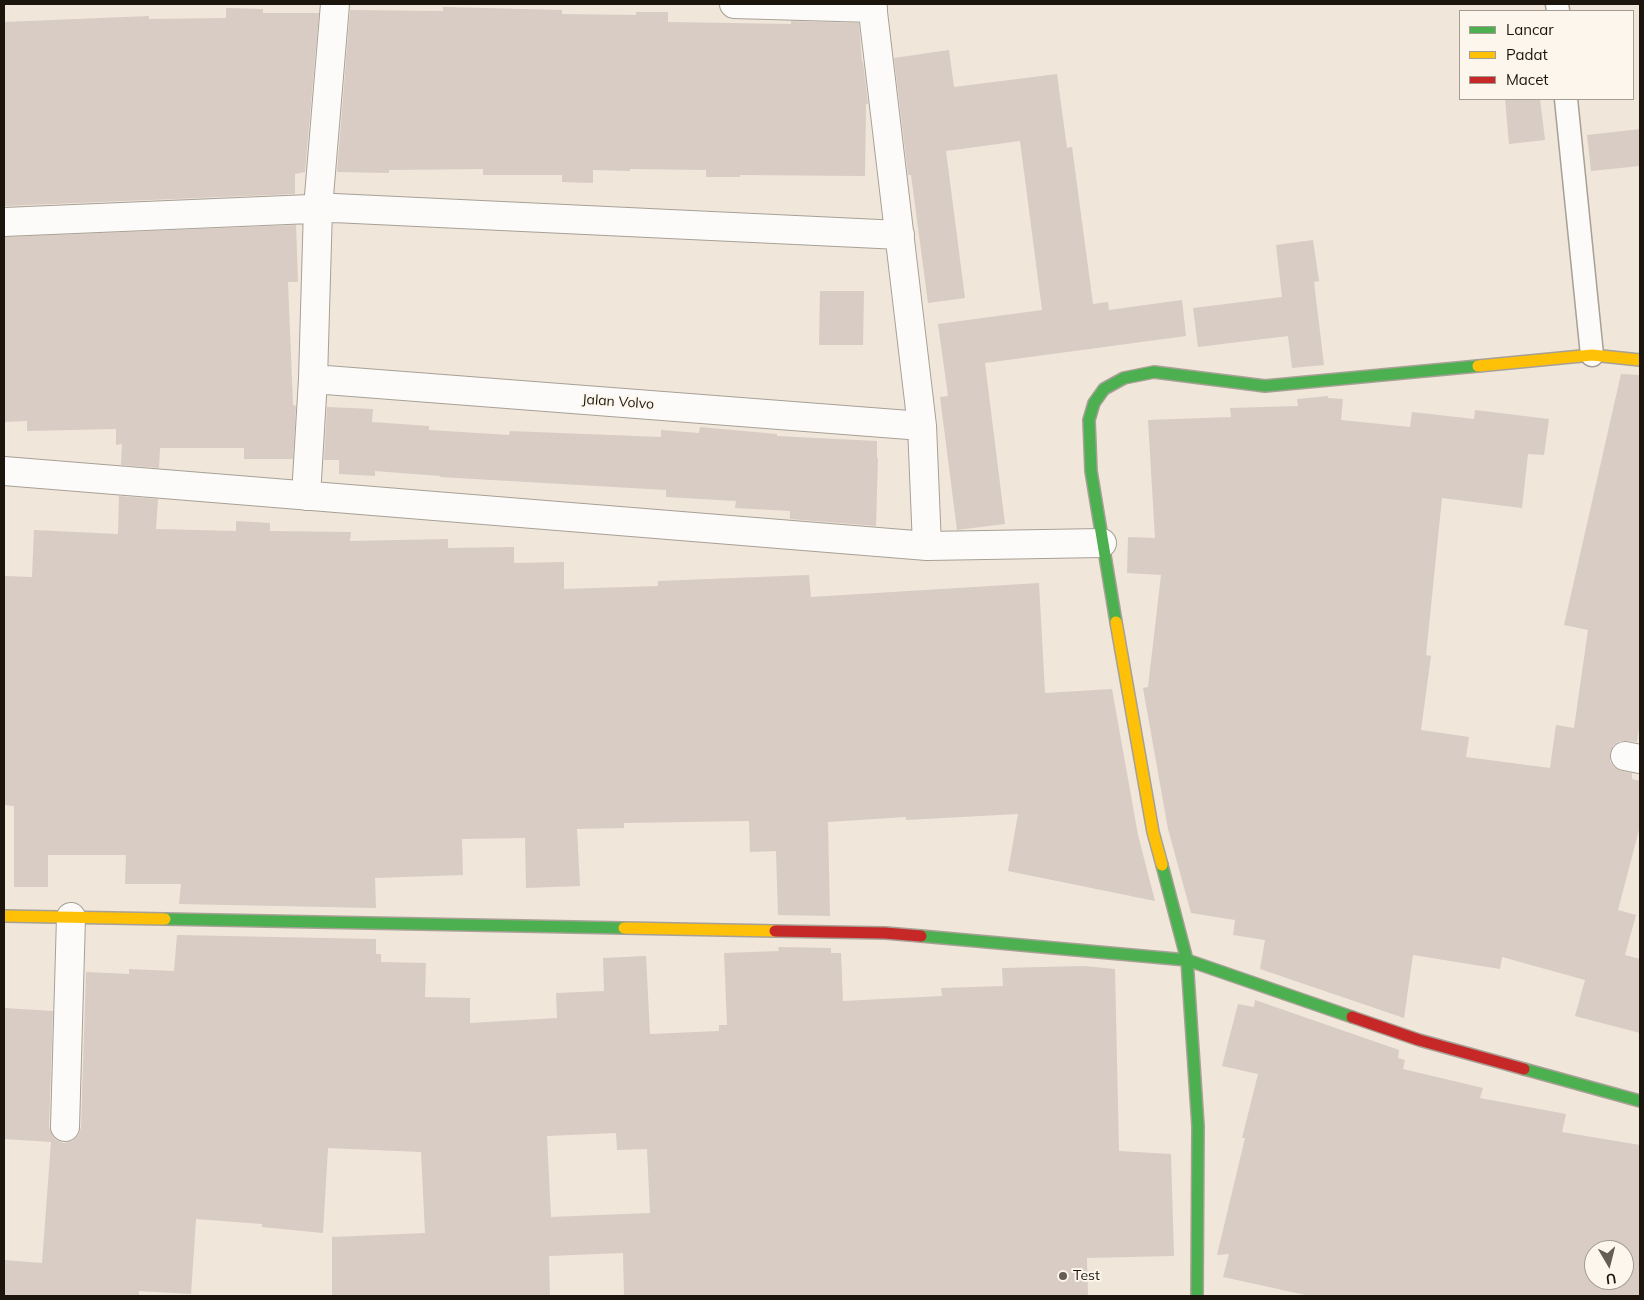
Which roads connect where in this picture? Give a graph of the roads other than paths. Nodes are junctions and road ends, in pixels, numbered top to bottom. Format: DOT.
graph roads {
  1 [pos="335,4"];
  2 [pos="734,4"];
  3 [pos="872,6"];
  4 [pos="1566,100"];
  5 [pos="318,208"];
  6 [pos="4,222"];
  7 [pos="900,235"];
  8 [pos="1592,355"];
  9 [pos="1640,360"];
  10 [pos="313,379"];
  11 [pos="922,426"];
  12 [pos="4,471"];
  13 [pos="306,496"];
  14 [pos="1102,543"];
  15 [pos="928,546"];
  16 [pos="4,916"];
  17 [pos="71,917"];
  18 [pos="1186,960"];
  19 [pos="1640,1101"];
  20 [pos="65,1127"];
  21 [pos="1197,1296"];
  1 -- 5 [label="street"];
  2 -- 3 [label="street"];
  3 -- 7 [label="street"];
  4 -- 8 [label="lane"];
  5 -- 6 [label="street"];
  5 -- 7 [label="street"];
  5 -- 10 [label="street"];
  7 -- 11 [label="street"];
  8 -- 9 [label="street"];
  8 -- 14 [label="street"];
  10 -- 11 [label="street, Jalan Volvo"];
  10 -- 13 [label="street"];
  11 -- 15 [label="street"];
  12 -- 13 [label="street"];
  13 -- 15 [label="street"];
  14 -- 15 [label="street"];
  14 -- 18 [label="street"];
  16 -- 17 [label="street"];
  17 -- 18 [label="street"];
  17 -- 20 [label="street"];
  18 -- 19 [label="street"];
  18 -- 21 [label="street"];
}
